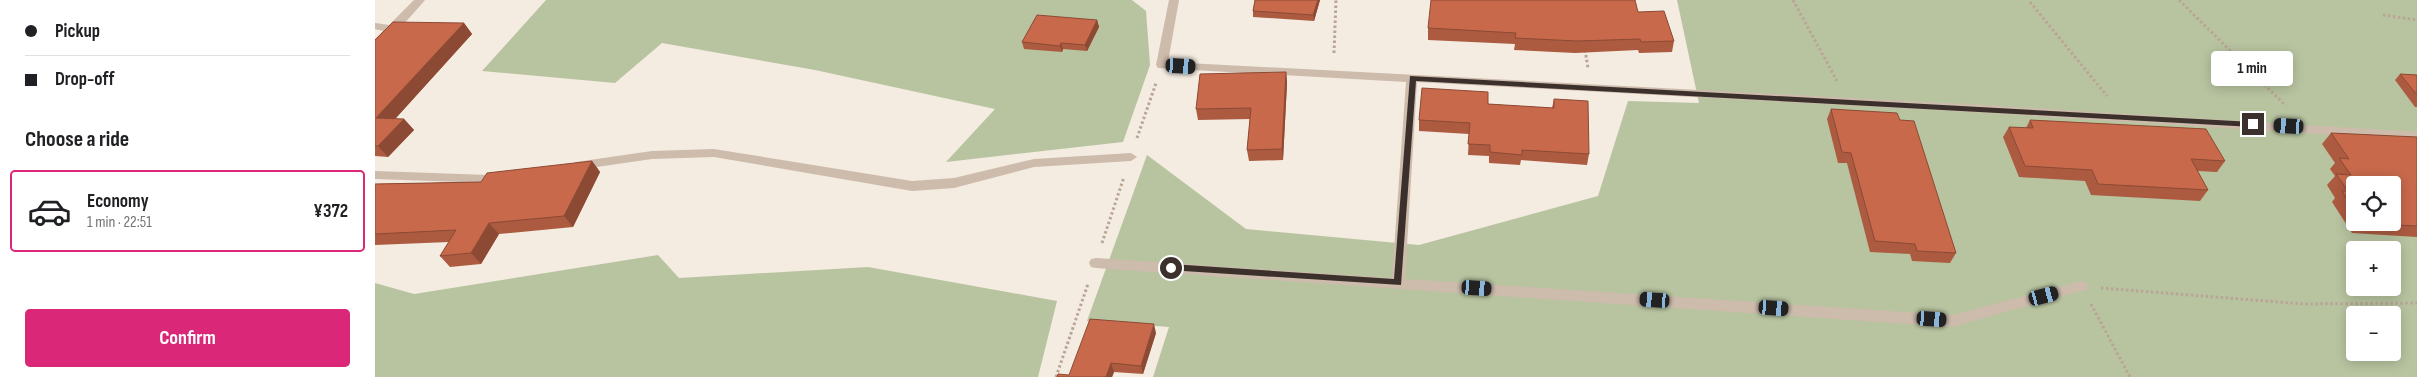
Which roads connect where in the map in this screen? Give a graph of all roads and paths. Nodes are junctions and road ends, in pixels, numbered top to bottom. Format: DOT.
graph roads {
  1 [pos="420,0"];
  2 [pos="1174,0"];
  3 [pos="1336,0"];
  4 [pos="1793,0"];
  5 [pos="2179,0"];
  6 [pos="2029,2"];
  7 [pos="2383,16"];
  8 [pos="2417,20"];
  9 [pos="375,26"];
  10 [pos="392,29"];
  11 [pos="375,45"];
  12 [pos="1585,49"];
  13 [pos="1162,65"];
  14 [pos="1334,74"];
  15 [pos="1412,78"];
  16 [pos="1592,88"];
  17 [pos="1849,102"];
  18 [pos="2125,118"];
  19 [pos="2308,128"];
  20 [pos="2417,136"];
  21 [pos="1131,158"];
  22 [pos="566,168"];
  23 [pos="375,175"];
  24 [pos="508,176"];
  25 [pos="1095,263"];
  26 [pos="1398,282"];
  27 [pos="2081,286"];
  28 [pos="2417,303"];
  29 [pos="1056,377"];
  30 [pos="2130,377"];
  1 -- 10 [label="street"];
  2 -- 13 [label="street"];
  3 -- 14 [label="path"];
  4 -- 17 [label="path"];
  5 -- 19 [label="path"];
  6 -- 18 [label="path"];
  7 -- 8 [label="path"];
  9 -- 10 [label="street"];
  10 -- 11 [label="street"];
  12 -- 16 [label="path"];
  13 -- 14 [label="street"];
  13 -- 21 [label="path"];
  14 -- 15 [label="street"];
  15 -- 16 [label="street"];
  15 -- 26 [label="street"];
  16 -- 17 [label="street"];
  17 -- 18 [label="street"];
  18 -- 19 [label="street"];
  19 -- 20 [label="street"];
  21 -- 22 [label="street"];
  21 -- 25 [label="path"];
  23 -- 24 [label="street"];
  25 -- 26 [label="street"];
  25 -- 29 [label="path"];
  26 -- 27 [label="street"];
  27 -- 28 [label="path"];
  27 -- 30 [label="path"];
}
